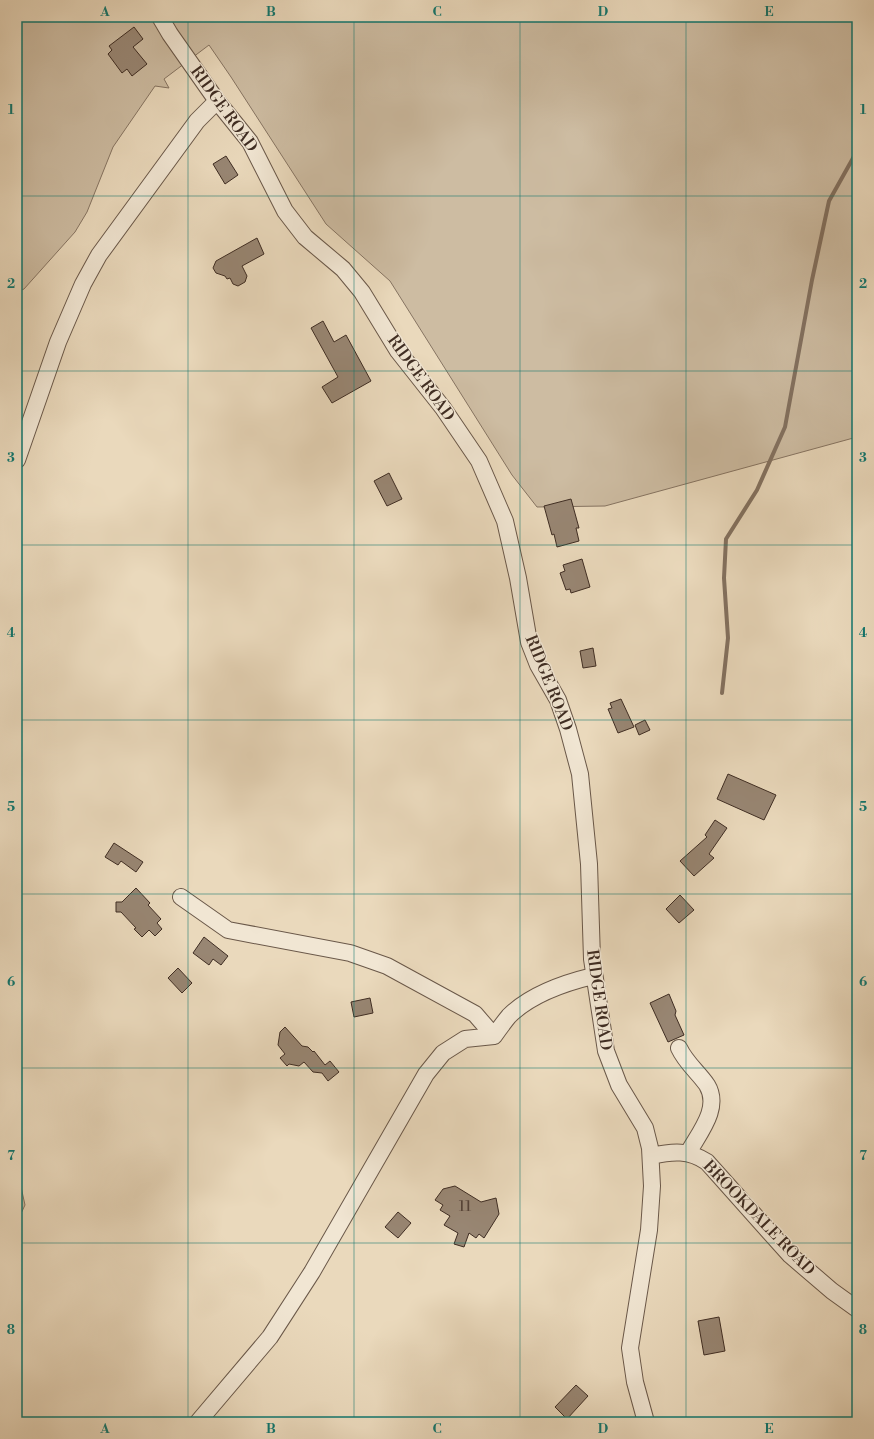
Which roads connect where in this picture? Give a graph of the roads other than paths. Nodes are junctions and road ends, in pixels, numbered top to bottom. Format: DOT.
graph roads {
  1 [pos="160,17"];
  2 [pos="217,101"];
  3 [pos="17,460"];
  4 [pos="181,897"];
  5 [pos="593,976"];
  6 [pos="494,1036"];
  7 [pos="680,1048"];
  8 [pos="688,1152"];
  9 [pos="652,1156"];
  10 [pos="857,1309"];
  11 [pos="198,1422"];
  12 [pos="646,1422"];
  1 -- 2 [label="street, RIDGE ROAD"];
  2 -- 3 [label="street"];
  2 -- 5 [label="street, RIDGE ROAD"];
  4 -- 6 [label="street"];
  5 -- 6 [label="street"];
  5 -- 9 [label="street, RIDGE ROAD"];
  6 -- 11 [label="street"];
  7 -- 8 [label="street"];
  8 -- 9 [label="street, BROOKDALE ROAD"];
  8 -- 10 [label="street, BROOKDALE ROAD"];
  9 -- 12 [label="street, RIDGE ROAD"];
}
